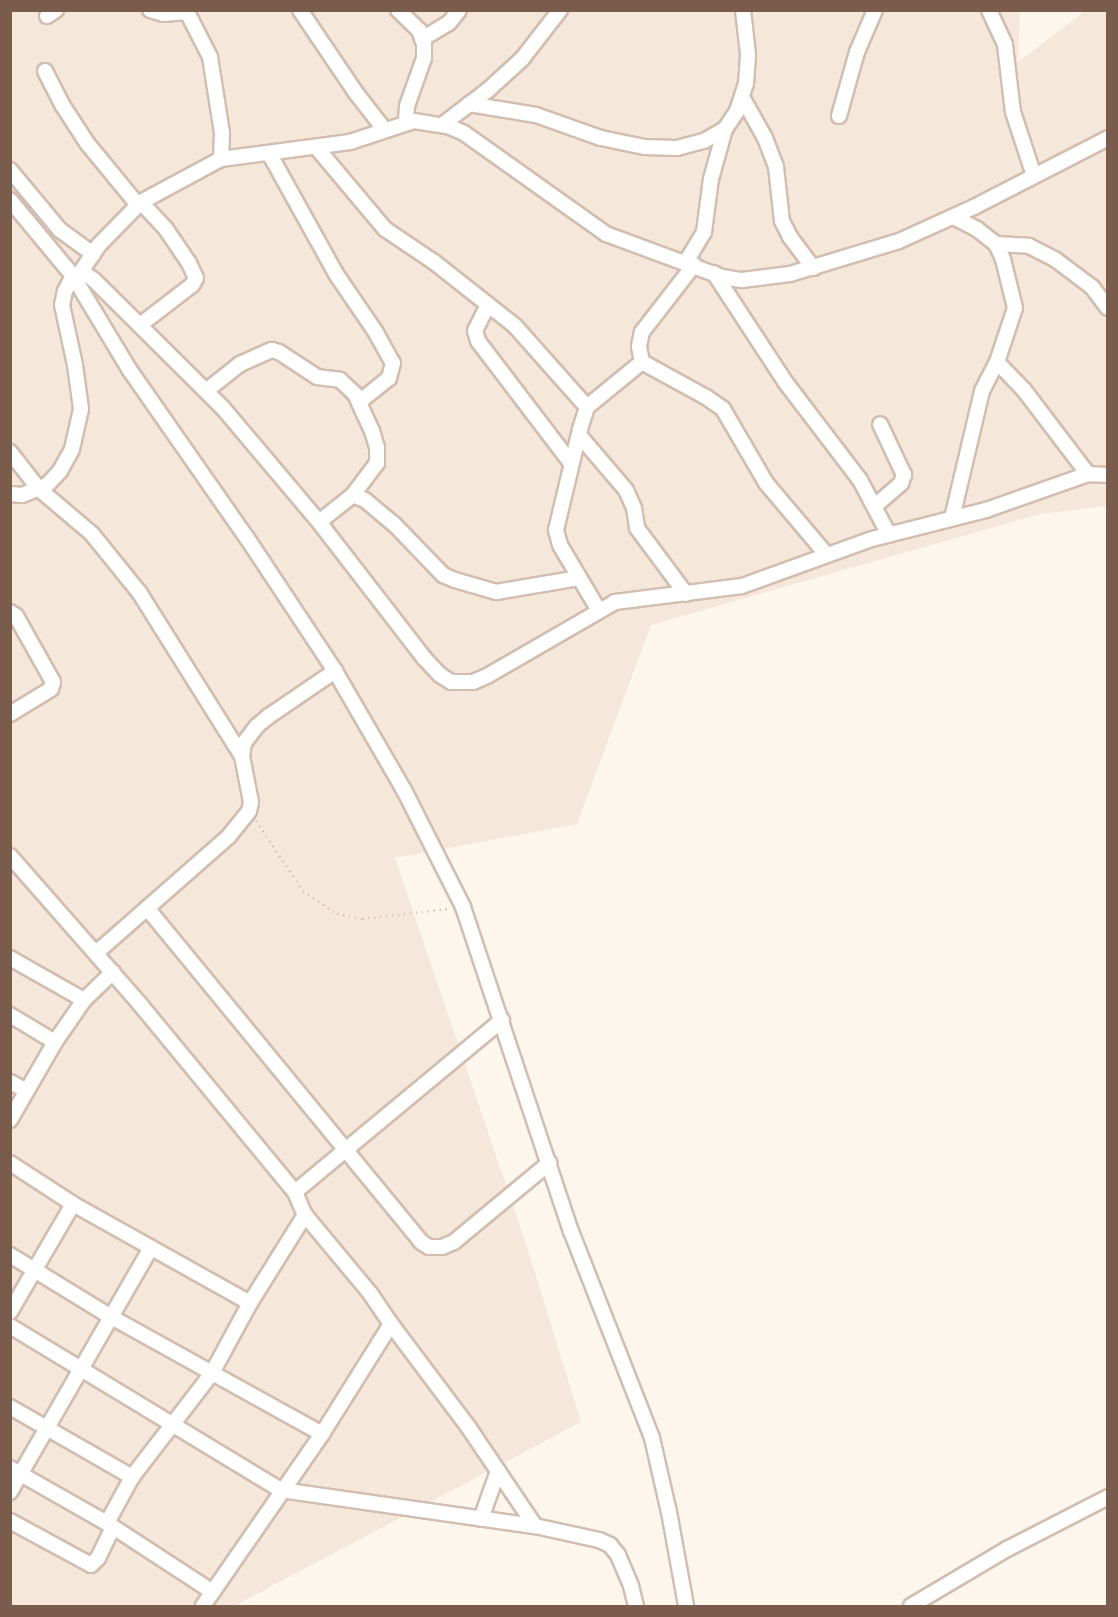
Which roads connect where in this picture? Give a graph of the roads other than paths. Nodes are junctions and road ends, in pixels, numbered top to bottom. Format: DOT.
graph roads {
  1 [pos="150,10"];
  2 [pos="300,10"];
  3 [pos="398,10"];
  4 [pos="459,10"];
  5 [pos="560,10"];
  6 [pos="743,10"];
  7 [pos="875,10"];
  8 [pos="989,10"];
  9 [pos="187,11"];
  10 [pos="422,39"];
  11 [pos="45,71"];
  12 [pos="742,97"];
  13 [pos="469,104"];
  14 [pos="839,116"];
  15 [pos="406,122"];
  16 [pos="442,125"];
  17 [pos="384,129"];
  18 [pos="724,129"];
  19 [pos="1107,138"];
  20 [pos="317,148"];
  21 [pos="269,153"];
  22 [pos="221,159"];
  23 [pos="10,170"];
  24 [pos="1034,176"];
  25 [pos="10,200"];
  26 [pos="139,203"];
  27 [pos="952,217"];
  28 [pos="10,219"];
  29 [pos="27,220"];
  30 [pos="996,244"];
  31 [pos="93,254"];
  32 [pos="690,263"];
  33 [pos="813,268"];
  34 [pos="714,273"];
  35 [pos="76,275"];
  36 [pos="488,305"];
  37 [pos="1107,308"];
  38 [pos="140,326"];
  39 [pos="642,362"];
  40 [pos="997,362"];
  41 [pos="206,391"];
  42 [pos="359,402"];
  43 [pos="587,407"];
  44 [pos="880,424"];
  45 [pos="579,435"];
  46 [pos="10,452"];
  47 [pos="571,463"];
  48 [pos="1088,474"];
  49 [pos="1107,474"];
  50 [pos="39,489"];
  51 [pos="10,494"];
  52 [pos="353,495"];
  53 [pos="875,506"];
  54 [pos="952,518"];
  55 [pos="319,522"];
  56 [pos="889,535"];
  57 [pos="826,554"];
  58 [pos="579,578"];
  59 [pos="686,594"];
  60 [pos="598,609"];
  61 [pos="10,612"];
  62 [pos="335,671"];
  63 [pos="10,714"];
  64 [pos="242,756"];
  65 [pos="10,856"];
  66 [pos="147,908"];
  67 [pos="96,953"];
  68 [pos="10,958"];
  69 [pos="113,972"];
  70 [pos="84,1000"];
  71 [pos="10,1015"];
  72 [pos="502,1020"];
  73 [pos="55,1042"];
  74 [pos="10,1082"];
  75 [pos="27,1091"];
  76 [pos="10,1120"];
  77 [pos="347,1150"];
  78 [pos="10,1163"];
  79 [pos="549,1163"];
  80 [pos="295,1192"];
  81 [pos="73,1204"];
  82 [pos="305,1215"];
  83 [pos="151,1248"];
  84 [pos="10,1255"];
  85 [pos="34,1269"];
  86 [pos="250,1303"];
  87 [pos="10,1312"];
  88 [pos="112,1318"];
  89 [pos="391,1324"];
  90 [pos="10,1326"];
  91 [pos="80,1369"];
  92 [pos="212,1373"];
  93 [pos="10,1407"];
  94 [pos="172,1423"];
  95 [pos="47,1428"];
  96 [pos="322,1434"];
  97 [pos="16,1471"];
  98 [pos="498,1471"];
  99 [pos="132,1477"];
  100 [pos="281,1490"];
  101 [pos="10,1492"];
  102 [pos="1107,1497"];
  103 [pos="481,1519"];
  104 [pos="10,1521"];
  105 [pos="110,1525"];
  106 [pos="536,1526"];
  107 [pos="213,1592"];
  108 [pos="203,1606"];
  109 [pos="636,1606"];
  110 [pos="686,1606"];
  111 [pos="911,1606"];
  1 -- 9 [label="street"];
  2 -- 17 [label="street"];
  3 -- 10 [label="street"];
  4 -- 10 [label="street"];
  5 -- 13 [label="street"];
  6 -- 12 [label="street"];
  7 -- 14 [label="street"];
  8 -- 24 [label="street"];
  9 -- 22 [label="street"];
  10 -- 15 [label="street"];
  11 -- 26 [label="street"];
  12 -- 18 [label="street"];
  12 -- 33 [label="street"];
  13 -- 16 [label="street"];
  13 -- 18 [label="street"];
  15 -- 16 [label="street"];
  15 -- 17 [label="street"];
  16 -- 32 [label="street"];
  17 -- 20 [label="street"];
  18 -- 32 [label="street"];
  19 -- 24 [label="street"];
  20 -- 21 [label="street"];
  20 -- 36 [label="street"];
  21 -- 22 [label="street"];
  21 -- 42 [label="street"];
  22 -- 26 [label="street"];
  23 -- 31 [label="street"];
  24 -- 27 [label="street"];
  25 -- 29 [label="street"];
  26 -- 31 [label="street"];
  26 -- 38 [label="street"];
  27 -- 30 [label="street"];
  27 -- 33 [label="street"];
  28 -- 29 [label="street"];
  29 -- 35 [label="street"];
  30 -- 37 [label="street"];
  30 -- 40 [label="street"];
  31 -- 35 [label="street"];
  32 -- 34 [label="street"];
  32 -- 39 [label="street"];
  33 -- 34 [label="street"];
  34 -- 53 [label="street"];
  35 -- 38 [label="street"];
  35 -- 50 [label="street"];
  35 -- 62 [label="street"];
  36 -- 43 [label="street"];
  36 -- 47 [label="street"];
  38 -- 41 [label="street"];
  39 -- 43 [label="street"];
  39 -- 57 [label="street"];
  40 -- 48 [label="street"];
  40 -- 54 [label="street"];
  41 -- 42 [label="street"];
  41 -- 55 [label="street"];
  42 -- 52 [label="street"];
  43 -- 45 [label="street"];
  44 -- 53 [label="street"];
  45 -- 47 [label="street"];
  45 -- 59 [label="street"];
  46 -- 50 [label="street"];
  47 -- 58 [label="street"];
  48 -- 49 [label="street"];
  48 -- 54 [label="street"];
  50 -- 51 [label="street"];
  50 -- 64 [label="street"];
  52 -- 55 [label="street"];
  52 -- 58 [label="street"];
  53 -- 56 [label="street"];
  54 -- 56 [label="street"];
  55 -- 60 [label="street"];
  56 -- 57 [label="street"];
  57 -- 59 [label="street"];
  58 -- 60 [label="street"];
  59 -- 60 [label="street"];
  61 -- 63 [label="street"];
  62 -- 64 [label="street"];
  62 -- 72 [label="street"];
  64 -- 66 [label="street"];
  65 -- 67 [label="street"];
  66 -- 67 [label="street"];
  66 -- 77 [label="street"];
  67 -- 69 [label="street"];
  68 -- 70 [label="street"];
  69 -- 70 [label="street"];
  69 -- 80 [label="street"];
  70 -- 73 [label="street"];
  71 -- 73 [label="street"];
  72 -- 77 [label="street"];
  72 -- 79 [label="street"];
  73 -- 75 [label="street"];
  74 -- 75 [label="street"];
  75 -- 76 [label="street"];
  77 -- 79 [label="street"];
  77 -- 80 [label="street"];
  78 -- 81 [label="street"];
  79 -- 110 [label="street"];
  80 -- 82 [label="street"];
  81 -- 83 [label="street"];
  81 -- 85 [label="street"];
  82 -- 86 [label="street"];
  82 -- 89 [label="street"];
  83 -- 86 [label="street"];
  83 -- 88 [label="street"];
  84 -- 85 [label="street"];
  85 -- 87 [label="street"];
  85 -- 88 [label="street"];
  86 -- 92 [label="street"];
  88 -- 91 [label="street"];
  88 -- 92 [label="street"];
  89 -- 96 [label="street"];
  89 -- 98 [label="street"];
  90 -- 91 [label="street"];
  91 -- 94 [label="street"];
  91 -- 95 [label="street"];
  92 -- 94 [label="street"];
  92 -- 96 [label="street"];
  93 -- 95 [label="street"];
  94 -- 99 [label="street"];
  94 -- 100 [label="street"];
  95 -- 97 [label="street"];
  95 -- 99 [label="street"];
  96 -- 100 [label="street"];
  97 -- 101 [label="street"];
  97 -- 105 [label="street"];
  98 -- 103 [label="street"];
  98 -- 106 [label="street"];
  99 -- 105 [label="street"];
  100 -- 103 [label="street"];
  100 -- 107 [label="street"];
  102 -- 111 [label="street"];
  103 -- 106 [label="street"];
  104 -- 105 [label="street"];
  105 -- 107 [label="street"];
  106 -- 109 [label="street"];
  107 -- 108 [label="street"];
}
